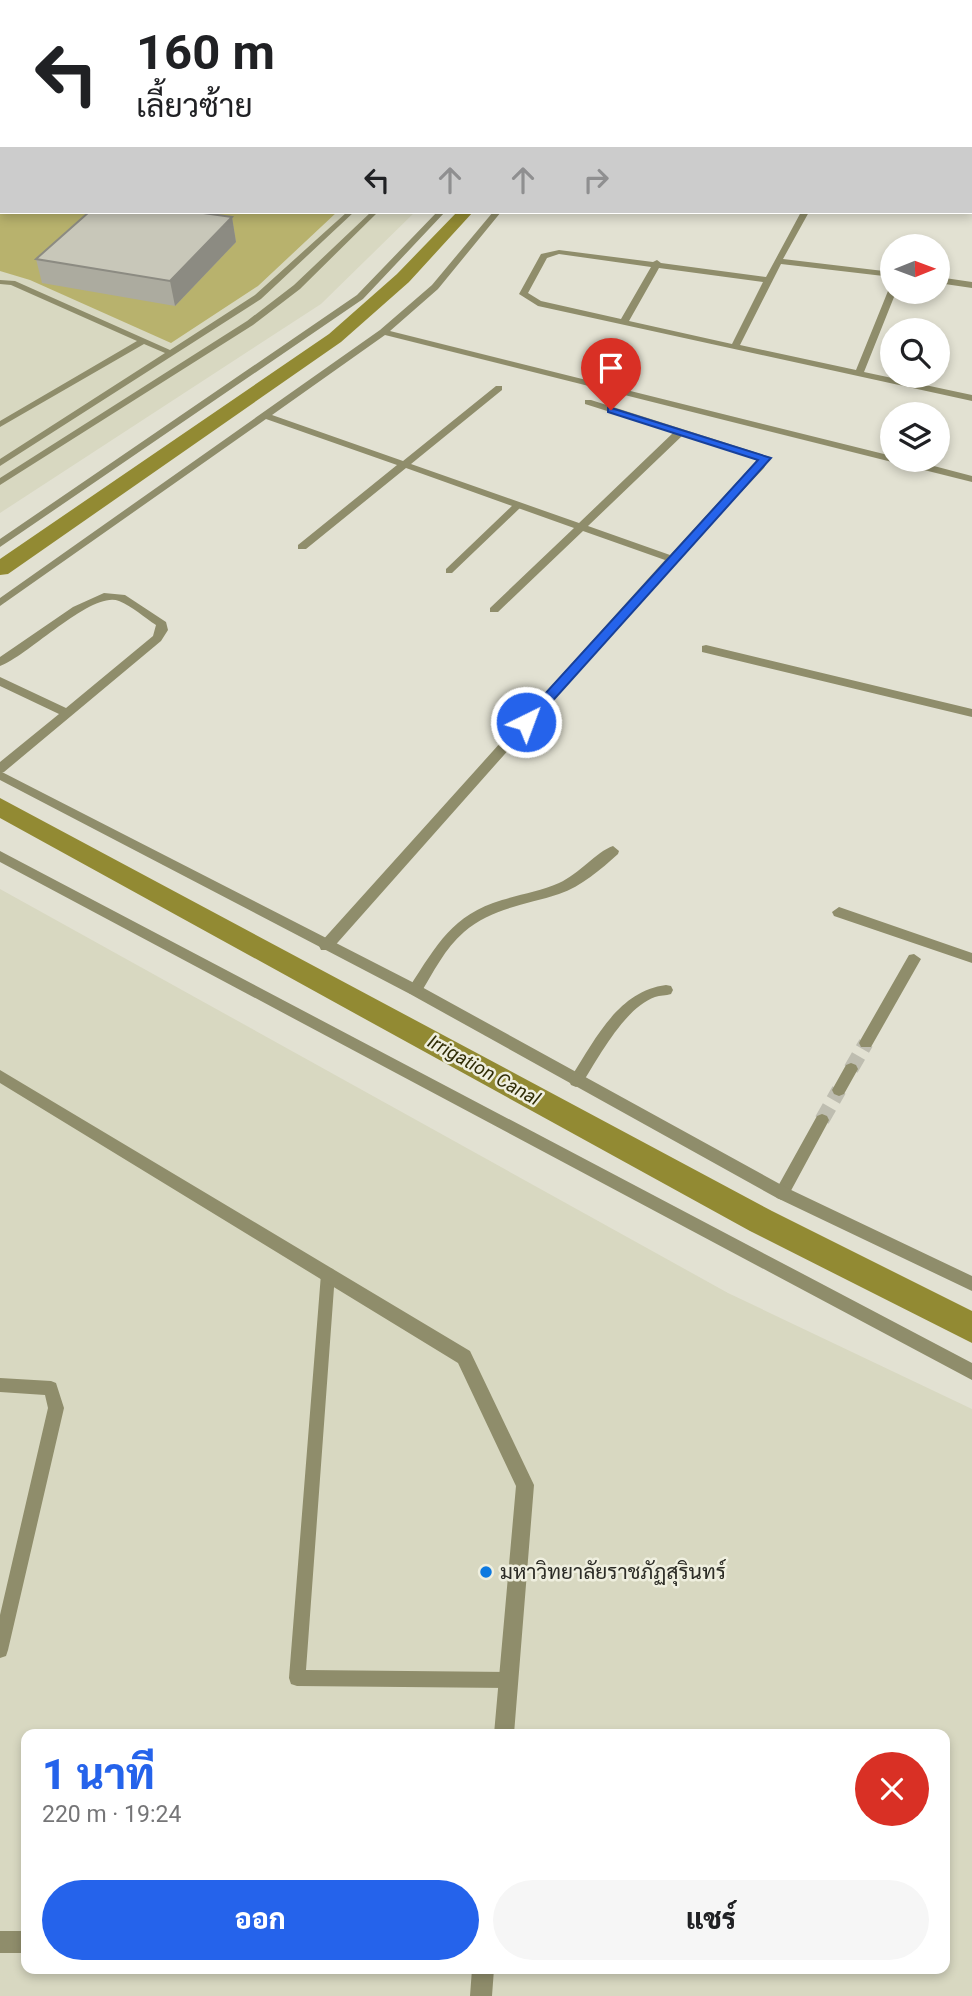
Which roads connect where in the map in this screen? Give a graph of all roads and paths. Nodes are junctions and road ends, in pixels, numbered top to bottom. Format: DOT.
graph roads {
  1 [pos="349,214"];
  2 [pos="373,214"];
  3 [pos="439,214"];
  4 [pos="496,214"];
  5 [pos="804,214"];
  6 [pos="778,261"];
  7 [pos="657,263"];
  8 [pos="880,274"];
  9 [pos="769,280"];
  10 [pos="0,282"];
  11 [pos="950,282"];
  12 [pos="972,285"];
  13 [pos="886,304"];
  14 [pos="624,322"];
  15 [pos="383,332"];
  16 [pos="143,341"];
  17 [pos="735,347"];
  18 [pos="172,354"];
  19 [pos="859,374"];
  20 [pos="499,388"];
  21 [pos="972,398"];
  22 [pos="588,402"];
  23 [pos="267,416"];
  24 [pos="0,424"];
  25 [pos="681,430"];
  26 [pos="880,456"];
  27 [pos="0,463"];
  28 [pos="405,466"];
  29 [pos="945,472"];
  30 [pos="972,479"];
  31 [pos="0,482"];
  32 [pos="518,505"];
  33 [pos="582,528"];
  34 [pos="0,544"];
  35 [pos="302,547"];
  36 [pos="672,559"];
  37 [pos="449,571"];
  38 [pos="0,603"];
  39 [pos="494,610"];
  40 [pos="706,649"];
  41 [pos="0,662"];
  42 [pos="0,681"];
  43 [pos="67,713"];
  44 [pos="972,713"];
  45 [pos="0,769"];
  46 [pos="0,775"];
  47 [pos="614,851"];
  48 [pos="0,856"];
  49 [pos="839,912"];
  50 [pos="326,946"];
  51 [pos="972,958"];
  52 [pos="914,959"];
  53 [pos="415,990"];
  54 [pos="666,990"];
  55 [pos="866,1043"];
  56 [pos="851,1069"];
  57 [pos="0,1076"];
  58 [pos="576,1081"];
  59 [pos="839,1090"];
  60 [pos="822,1120"];
  61 [pos="782,1193"];
  62 [pos="328,1274"];
  63 [pos="972,1284"];
  64 [pos="972,1372"];
  65 [pos="0,1385"];
  66 [pos="0,1650"];
  67 [pos="509,1680"];
  68 [pos="504,1729"];
  69 [pos="21,1941"];
  70 [pos="0,1942"];
  71 [pos="483,1974"];
  72 [pos="481,1996"];
  1 -- 18 [label="lane"];
  2 -- 31 [label="lane"];
  3 -- 34 [label="street"];
  4 -- 15 [label="street"];
  5 -- 6 [label="street"];
  6 -- 8 [label="street"];
  6 -- 9 [label="street"];
  7 -- 9 [label="street"];
  7 -- 14 [label="street"];
  7 -- 14 [label="street"];
  9 -- 17 [label="street"];
  10 -- 16 [label="lane"];
  11 -- 12 [label="street"];
  13 -- 19 [label="street"];
  14 -- 17 [label="street"];
  15 -- 23 [label="street"];
  15 -- 26 [label="street"];
  16 -- 18 [label="lane"];
  16 -- 24 [label="lane"];
  17 -- 19 [label="street"];
  18 -- 27 [label="lane"];
  19 -- 21 [label="street"];
  20 -- 28 [label="street"];
  22 -- 25 [label="street"];
  23 -- 28 [label="street"];
  23 -- 38 [label="street"];
  25 -- 33 [label="street"];
  25 -- 36 [label="street"];
  28 -- 32 [label="street"];
  28 -- 35 [label="street"];
  29 -- 30 [label="street"];
  32 -- 33 [label="street"];
  32 -- 37 [label="lane"];
  33 -- 36 [label="street"];
  33 -- 39 [label="street"];
  36 -- 50 [label="street"];
  40 -- 44 [label="street"];
  41 -- 43 [label="street"];
  42 -- 43 [label="street"];
  43 -- 45 [label="street"];
  46 -- 50 [label="street"];
  47 -- 53 [label="street"];
  48 -- 64 [label="street"];
  49 -- 51 [label="street"];
  50 -- 53 [label="street"];
  52 -- 55 [label="street"];
  53 -- 58 [label="street"];
  54 -- 58 [label="street"];
  56 -- 59 [label="street"];
  57 -- 62 [label="street"];
  58 -- 61 [label="street"];
  60 -- 61 [label="street"];
  61 -- 63 [label="street"];
  62 -- 67 [label="street"];
  62 -- 67 [label="lane"];
  65 -- 66 [label="lane"];
  67 -- 68 [label="street"];
  69 -- 70 [label="street"];
  71 -- 72 [label="street"];
}
